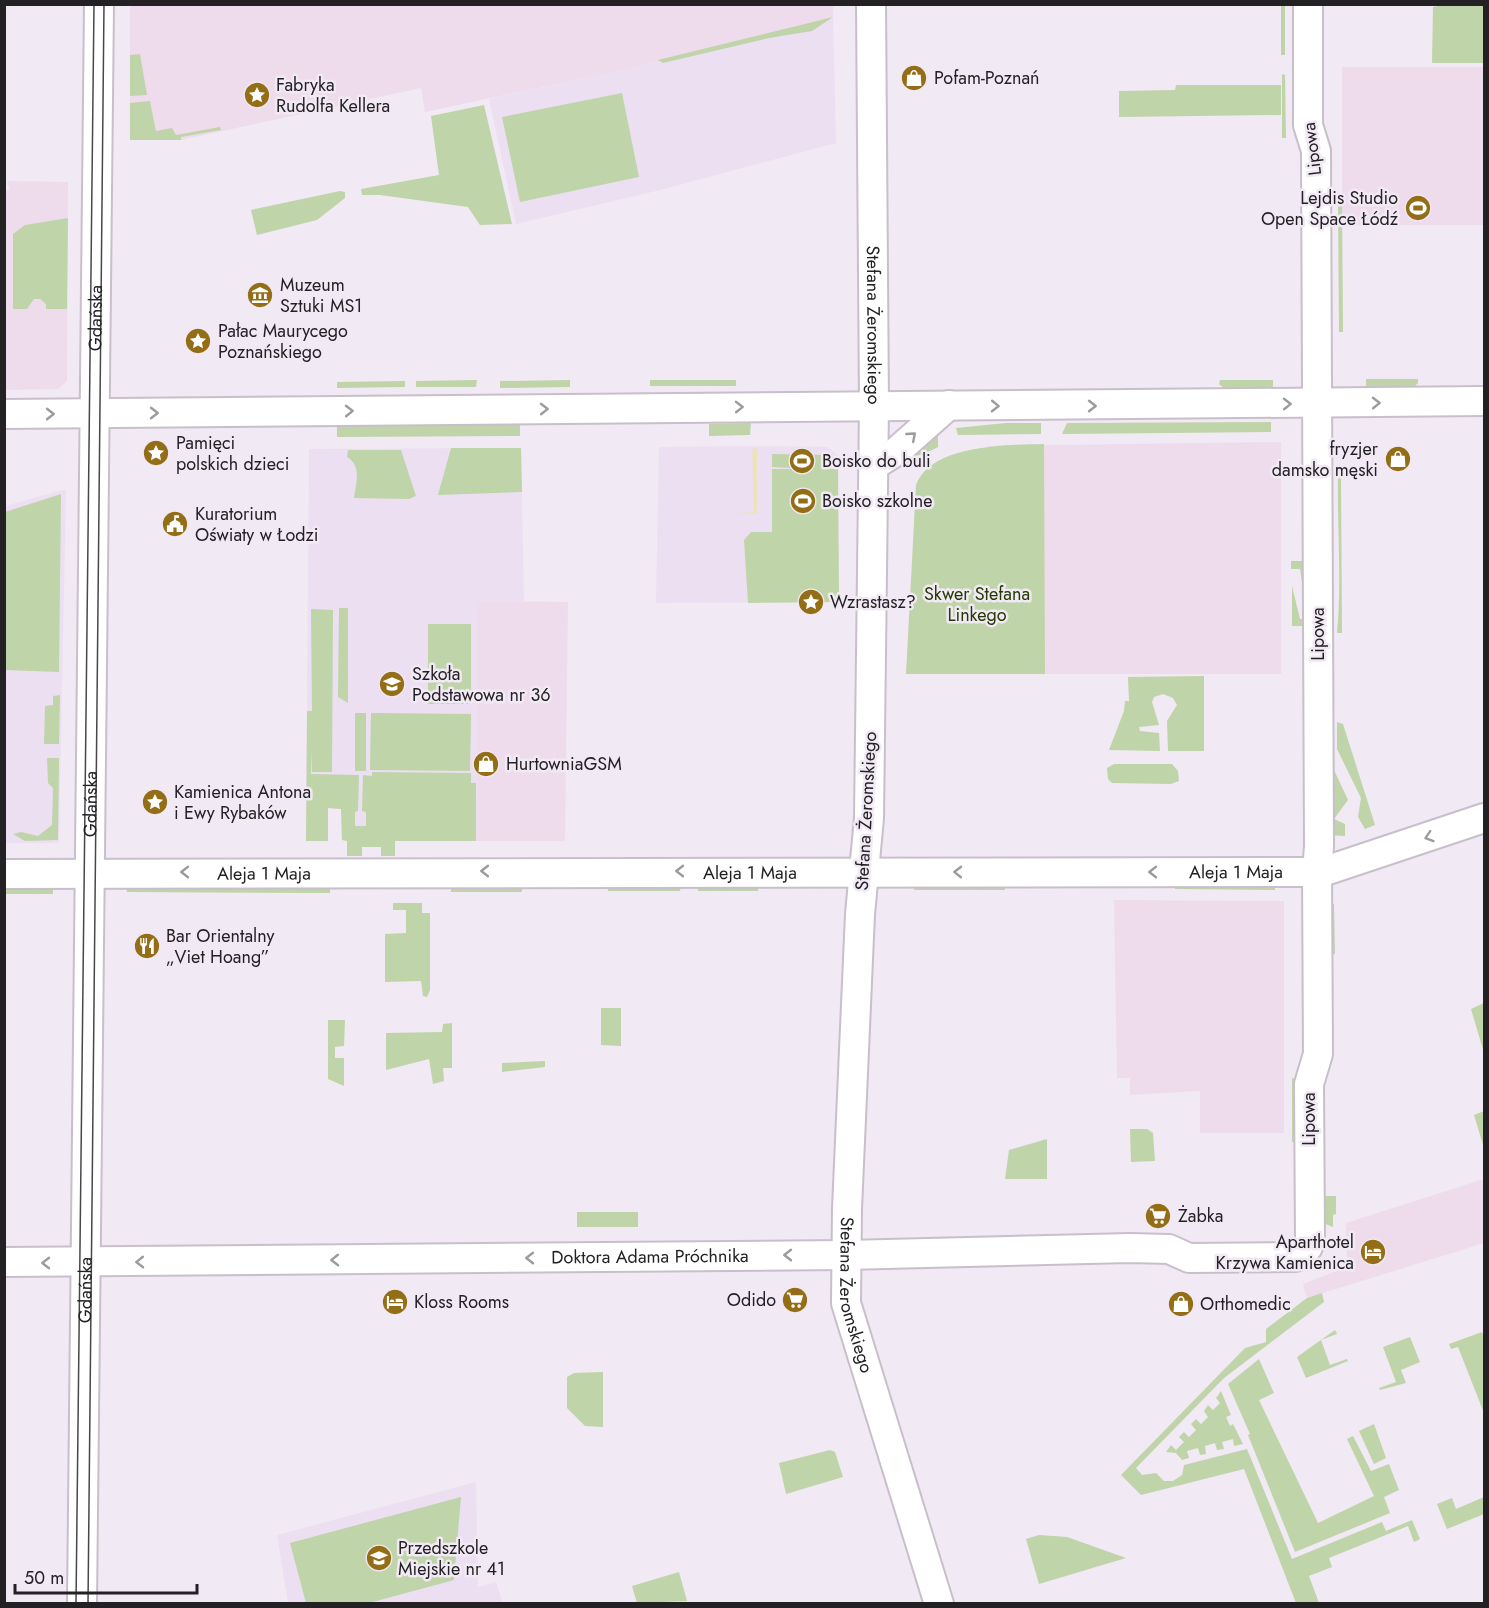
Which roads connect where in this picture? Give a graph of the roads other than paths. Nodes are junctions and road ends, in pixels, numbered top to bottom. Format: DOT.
graph roads {
  1 [pos="99,4"];
  2 [pos="871,4"];
  3 [pos="1308,4"];
  4 [pos="1485,401"];
  5 [pos="1317,403"];
  6 [pos="949,405"];
  7 [pos="873,406"];
  8 [pos="4,414"];
  9 [pos="95,414"];
  10 [pos="873,466"];
  11 [pos="1485,818"];
  12 [pos="864,871"];
  13 [pos="91,872"];
  14 [pos="1317,872"];
  15 [pos="4,874"];
  16 [pos="846,1255"];
  17 [pos="1296,1257"];
  18 [pos="4,1262"];
  19 [pos="87,1263"];
  20 [pos="82,1604"];
  21 [pos="939,1604"];
  1 -- 9 [label="street, Gdańska"];
  2 -- 7 [label="street, Stefana Żeromskiego"];
  3 -- 5 [label="street, Lipowa"];
  5 -- 4 [label="street, one-way"];
  6 -- 5 [label="street, one-way"];
  5 -- 14 [label="street, Lipowa"];
  6 -- 7 [label="street"];
  10 -- 6 [label="street, one-way"];
  9 -- 7 [label="street, one-way"];
  7 -- 10 [label="street, Stefana Żeromskiego"];
  8 -- 9 [label="street, one-way"];
  9 -- 13 [label="street, Gdańska"];
  10 -- 12 [label="street, Stefana Żeromskiego"];
  11 -- 14 [label="street, Aleja 1 Maja, one-way"];
  12 -- 13 [label="street, Aleja 1 Maja, one-way"];
  14 -- 12 [label="street, Aleja 1 Maja, one-way"];
  12 -- 16 [label="street, Stefana Żeromskiego"];
  13 -- 15 [label="street, Aleja 1 Maja"];
  13 -- 19 [label="street, Gdańska"];
  14 -- 17 [label="street, Lipowa"];
  16 -- 17 [label="street, Doktora Adama Próchnika"];
  16 -- 19 [label="street, Doktora Adama Próchnika, one-way"];
  16 -- 21 [label="street, Stefana Żeromskiego"];
  19 -- 18 [label="street, Doktora Adama Próchnika, one-way"];
  19 -- 20 [label="street, Gdańska"];
}
